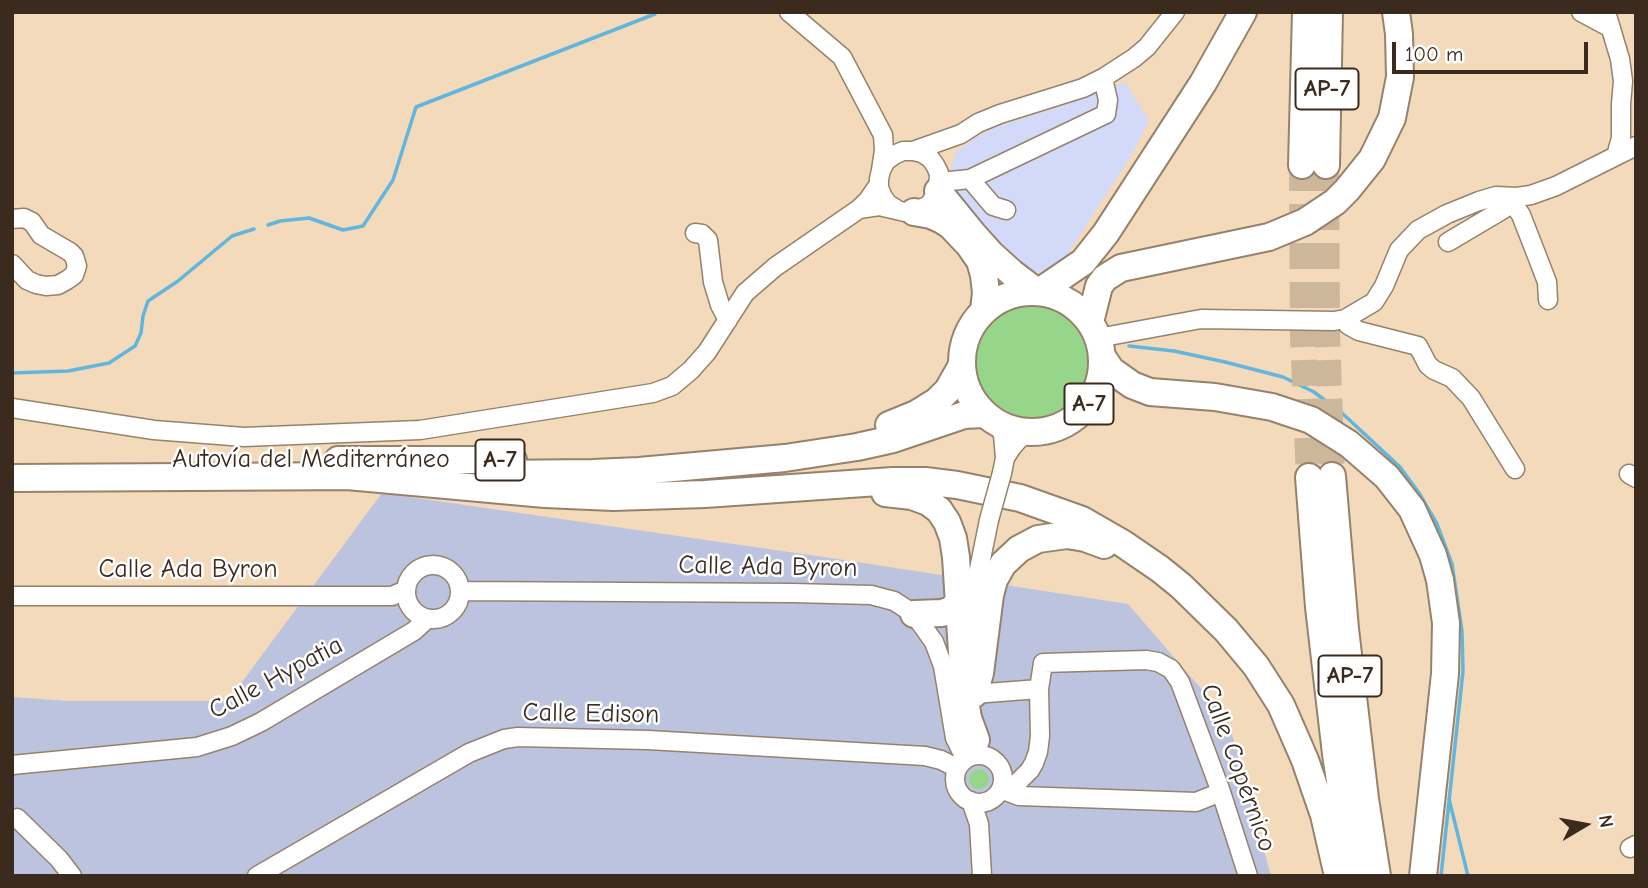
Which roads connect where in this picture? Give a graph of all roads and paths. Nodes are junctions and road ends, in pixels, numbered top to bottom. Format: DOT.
graph roads {
  1 [pos="1175,12"];
  2 [pos="1243,12"];
  3 [pos="1306,12"];
  4 [pos="1329,12"];
  5 [pos="1396,12"];
  6 [pos="1581,12"];
  7 [pos="793,14"];
  8 [pos="1608,20"];
  9 [pos="1103,78"];
  10 [pos="961,134"];
  11 [pos="883,135"];
  12 [pos="1636,146"];
  13 [pos="908,151"];
  14 [pos="1616,156"];
  15 [pos="880,177"];
  16 [pos="970,179"];
  17 [pos="939,182"];
  18 [pos="1515,200"];
  19 [pos="859,208"];
  20 [pos="905,210"];
  21 [pos="1006,210"];
  22 [pos="12,219"];
  23 [pos="695,233"];
  24 [pos="1448,242"];
  25 [pos="12,264"];
  26 [pos="1038,292"];
  27 [pos="1548,300"];
  28 [pos="984,310"];
  29 [pos="1345,319"];
  30 [pos="728,320"];
  31 [pos="1097,339"];
  32 [pos="961,367"];
  33 [pos="12,408"];
  34 [pos="992,419"];
  35 [pos="1029,433"];
  36 [pos="12,461"];
  37 [pos="1004,465"];
  38 [pos="1515,469"];
  39 [pos="347,476"];
  40 [pos="12,478"];
  41 [pos="705,494"];
  42 [pos="1160,569"];
  43 [pos="406,590"];
  44 [pos="461,592"];
  45 [pos="12,596"];
  46 [pos="958,603"];
  47 [pos="914,614"];
  48 [pos="427,619"];
  49 [pos="1039,689"];
  50 [pos="974,694"];
  51 [pos="969,755"];
  52 [pos="12,765"];
  53 [pos="1221,792"];
  54 [pos="999,793"];
  55 [pos="971,801"];
  56 [pos="17,818"];
  57 [pos="72,876"];
  58 [pos="257,876"];
  59 [pos="982,876"];
  60 [pos="992,876"];
  61 [pos="1248,876"];
  62 [pos="1338,876"];
  63 [pos="1354,876"];
  64 [pos="1377,876"];
  65 [pos="1423,876"];
  1 -- 9 [label="street"];
  2 -- 26 [label="highway"];
  3 -- 4 [label="highway, AP-7"];
  5 -- 31 [label="highway"];
  6 -- 8 [label="street"];
  7 -- 11 [label="street"];
  8 -- 14 [label="street"];
  9 -- 10 [label="street"];
  9 -- 16 [label="street"];
  10 -- 13 [label="street"];
  10 -- 17 [label="street"];
  11 -- 13 [label="street"];
  11 -- 15 [label="street"];
  12 -- 14 [label="street"];
  13 -- 15 [label="street"];
  13 -- 17 [label="street"];
  14 -- 18 [label="street"];
  15 -- 19 [label="street"];
  15 -- 20 [label="street"];
  16 -- 17 [label="street"];
  16 -- 21 [label="street"];
  17 -- 20 [label="street"];
  17 -- 26 [label="highway"];
  18 -- 24 [label="street"];
  18 -- 27 [label="street"];
  18 -- 29 [label="street"];
  19 -- 20 [label="street"];
  19 -- 30 [label="street"];
  20 -- 28 [label="highway"];
  22 -- 25 [label="street"];
  23 -- 30 [label="street"];
  26 -- 28 [label="highway"];
  26 -- 31 [label="highway"];
  28 -- 32 [label="highway, A-7"];
  29 -- 31 [label="street"];
  29 -- 38 [label="street"];
  30 -- 33 [label="street"];
  31 -- 35 [label="highway, A-7"];
  31 -- 65 [label="highway"];
  32 -- 34 [label="highway"];
  32 -- 36 [label="highway, Autovía del Mediterráneo / A-7"];
  34 -- 35 [label="highway, A-7"];
  34 -- 37 [label="street"];
  34 -- 39 [label="highway, Autovía del Mediterráneo / A-7"];
  35 -- 37 [label="street"];
  37 -- 50 [label="street, bridge"];
  39 -- 40 [label="highway, Autovía del Mediterráneo / A-7"];
  39 -- 41 [label="highway, Autovía del Mediterráneo / A-7"];
  41 -- 42 [label="highway"];
  41 -- 46 [label="highway"];
  42 -- 50 [label="highway"];
  42 -- 62 [label="highway"];
  43 -- 44 [label="street"];
  43 -- 45 [label="street, Calle Ada Byron"];
  43 -- 48 [label="street"];
  44 -- 47 [label="street, Calle Ada Byron"];
  44 -- 48 [label="street"];
  46 -- 47 [label="highway"];
  46 -- 51 [label="highway"];
  47 -- 51 [label="street, Calle Ada Byron"];
  48 -- 52 [label="street, Calle Hypatia"];
  49 -- 50 [label="street"];
  49 -- 53 [label="street, Calle Copérnico"];
  49 -- 54 [label="street"];
  50 -- 51 [label="street"];
  51 -- 54 [label="street"];
  51 -- 55 [label="street"];
  51 -- 58 [label="street, Calle Edison"];
  53 -- 54 [label="street"];
  53 -- 61 [label="street, Calle Copérnico"];
  54 -- 55 [label="street"];
  54 -- 60 [label="street"];
  55 -- 59 [label="street"];
  56 -- 57 [label="street"];
  63 -- 64 [label="highway, AP-7"];
}
